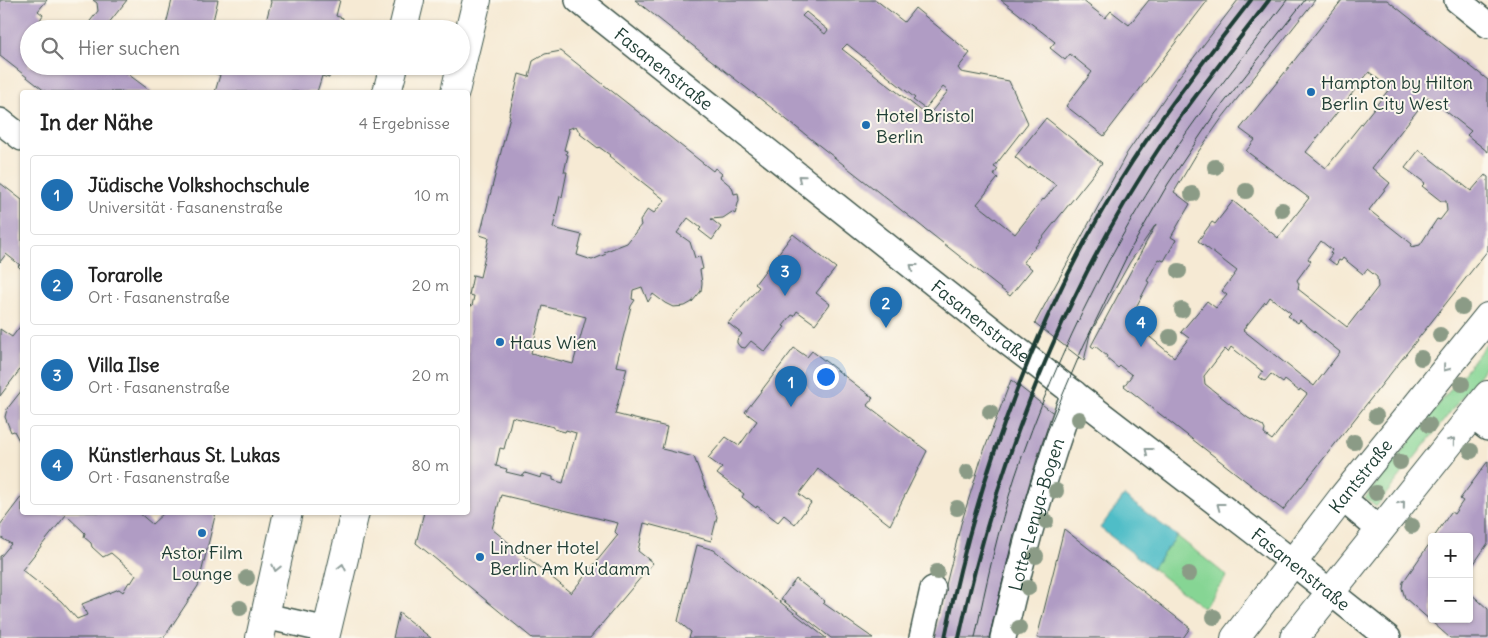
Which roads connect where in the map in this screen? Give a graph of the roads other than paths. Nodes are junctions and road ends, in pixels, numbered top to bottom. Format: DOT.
graph roads {
  1 [pos="410,0"];
  2 [pos="477,0"];
  3 [pos="578,0"];
  4 [pos="1457,0"];
  5 [pos="405,20"];
  6 [pos="1488,25"];
  7 [pos="470,29"];
  8 [pos="392,75"];
  9 [pos="459,75"];
  10 [pos="388,90"];
  11 [pos="455,90"];
  12 [pos="0,121"];
  13 [pos="20,136"];
  14 [pos="1488,317"];
  15 [pos="1074,394"];
  16 [pos="1483,413"];
  17 [pos="1342,498"];
  18 [pos="287,515"];
  19 [pos="354,515"];
  20 [pos="1380,530"];
  21 [pos="1293,562"];
  22 [pos="933,589"];
  23 [pos="1330,592"];
  24 [pos="263,627"];
  25 [pos="326,634"];
  26 [pos="922,638"];
  27 [pos="1003,638"];
  28 [pos="1235,638"];
  29 [pos="1294,638"];
  30 [pos="1388,638"];
  1 -- 5 [label="main road"];
  2 -- 7 [label="main road"];
  15 -- 3 [label="street, Fasanenstraße, one-way"];
  4 -- 6 [label="street"];
  8 -- 10 [label="main road"];
  9 -- 11 [label="main road"];
  12 -- 13 [label="street"];
  14 -- 17 [label="main road, Kantstraße, one-way"];
  21 -- 15 [label="street, Fasanenstraße, one-way"];
  15 -- 27 [label="street, Lotte-Lenya-Bogen"];
  20 -- 16 [label="main road, one-way"];
  17 -- 20 [label="street"];
  17 -- 21 [label="main road, Kantstraße"];
  18 -- 24 [label="main road, one-way"];
  25 -- 19 [label="main road, one-way"];
  20 -- 23 [label="main road"];
  21 -- 23 [label="street, Fasanenstraße"];
  21 -- 28 [label="main road, Kantstraße"];
  22 -- 26 [label="street"];
  23 -- 29 [label="main road"];
  23 -- 30 [label="street, Fasanenstraße"];
  24 -- 25 [label="street"];
}
